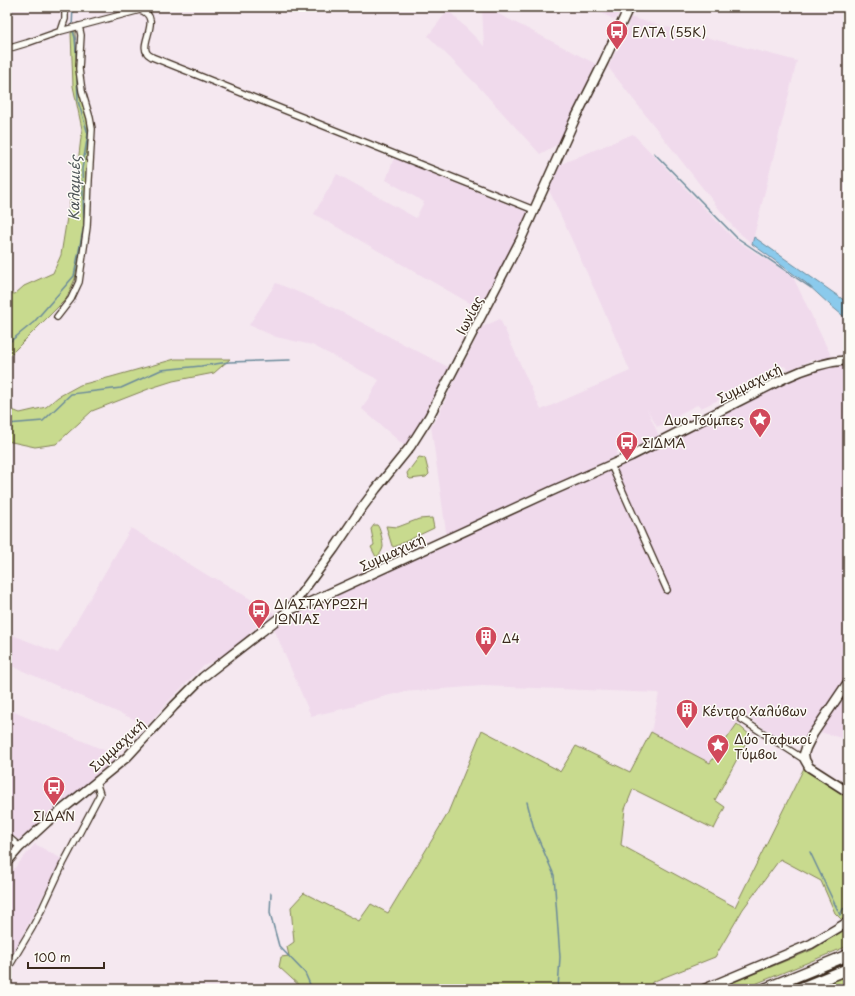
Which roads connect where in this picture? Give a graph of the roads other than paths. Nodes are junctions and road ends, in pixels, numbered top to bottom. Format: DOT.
graph roads {
  1 [pos="65,7"];
  2 [pos="629,7"];
  3 [pos="142,8"];
  4 [pos="79,26"];
  5 [pos="61,30"];
  6 [pos="7,49"];
  7 [pos="534,210"];
  8 [pos="57,317"];
  9 [pos="848,360"];
  10 [pos="612,465"];
  11 [pos="667,590"];
  12 [pos="299,596"];
  13 [pos="304,605"];
  14 [pos="289,610"];
  15 [pos="848,682"];
  16 [pos="741,719"];
  17 [pos="805,760"];
  18 [pos="96,782"];
  19 [pos="848,792"];
  20 [pos="7,836"];
  21 [pos="20,847"];
  22 [pos="7,862"];
  23 [pos="848,922"];
  24 [pos="848,955"];
  25 [pos="848,969"];
  26 [pos="7,970"];
  27 [pos="704,989"];
  28 [pos="765,989"];
  29 [pos="798,989"];
  1 -- 5 [label="street"];
  2 -- 7 [label="street, Ιωνίας"];
  3 -- 4 [label="street"];
  3 -- 7 [label="street"];
  4 -- 5 [label="street"];
  4 -- 8 [label="street"];
  5 -- 6 [label="street"];
  7 -- 12 [label="street, Ιωνίας"];
  9 -- 10 [label="street, Συμμαχική"];
  10 -- 11 [label="street"];
  10 -- 13 [label="street, Συμμαχική"];
  12 -- 13 [label="street"];
  12 -- 14 [label="street, Ιωνίας"];
  13 -- 14 [label="street, Συμμαχική"];
  14 -- 18 [label="street, Συμμαχική"];
  15 -- 17 [label="street"];
  16 -- 17 [label="street"];
  17 -- 19 [label="street"];
  18 -- 21 [label="street, Συμμαχική"];
  18 -- 26 [label="street"];
  20 -- 21 [label="street"];
  21 -- 22 [label="street, Συμμαχική"];
  23 -- 27 [label="street"];
  24 -- 28 [label="highway"];
  25 -- 29 [label="highway"];
}
